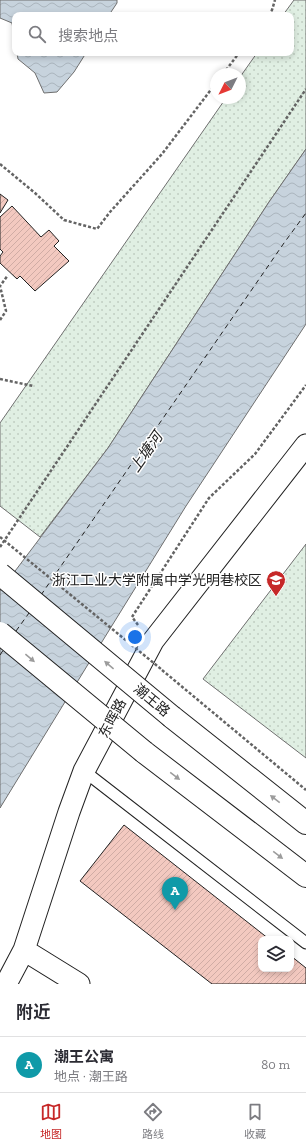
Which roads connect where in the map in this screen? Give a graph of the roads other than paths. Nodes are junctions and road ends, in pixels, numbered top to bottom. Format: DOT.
graph roads {
  1 [pos="306,445"];
  2 [pos="0,574"];
  3 [pos="0,633"];
  4 [pos="84,771"];
  5 [pos="306,823"];
  6 [pos="306,876"];
  7 [pos="306,943"];
  8 [pos="24,950"];
  9 [pos="6,984"];
  10 [pos="79,984"];
  1 -- 4 [label="street, 东晖路"];
  5 -- 2 [label="main road, 潮王路, one-way, bridge"];
  3 -- 6 [label="main road, one-way, bridge"];
  4 -- 7 [label="lane"];
  4 -- 8 [label="street, 东晖路"];
  8 -- 9 [label="street, 东晖路"];
  8 -- 10 [label="street"];
}
